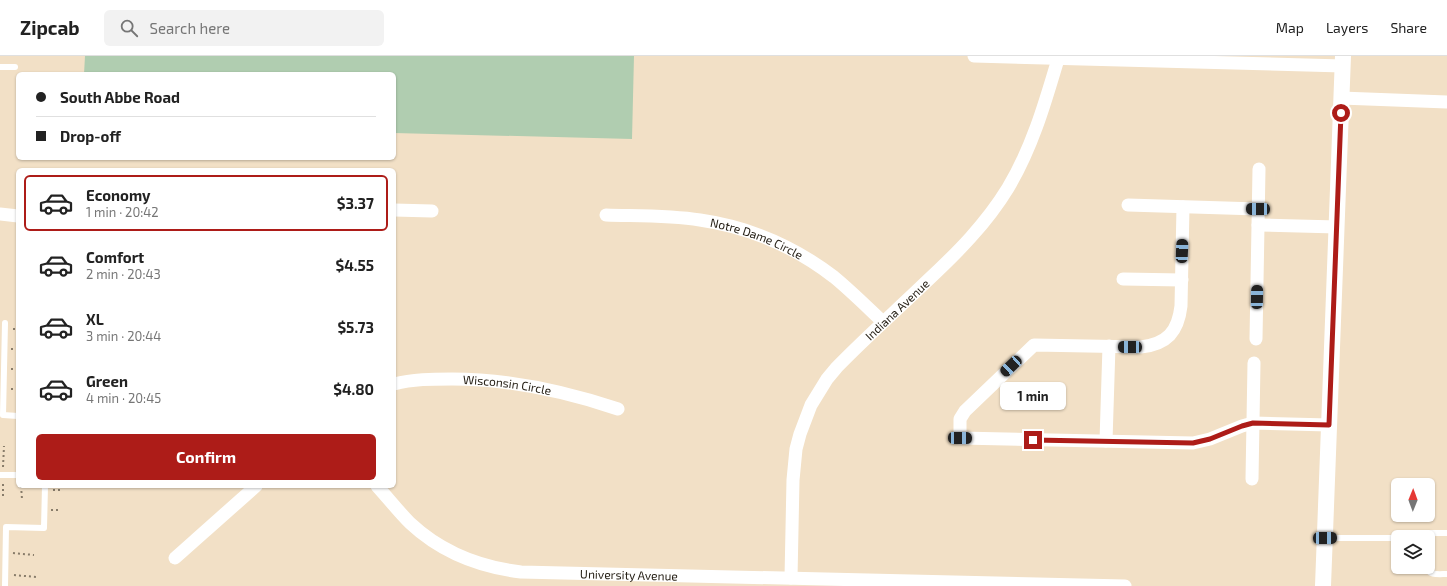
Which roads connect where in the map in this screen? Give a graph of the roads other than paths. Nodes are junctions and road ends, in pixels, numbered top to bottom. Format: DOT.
graph roads {
  1 [pos="974,56"];
  2 [pos="1058,59"];
  3 [pos="1343,61"];
  4 [pos="0,67"];
  5 [pos="15,67"];
  6 [pos="1342,98"];
  7 [pos="1447,102"];
  8 [pos="1259,169"];
  9 [pos="1128,205"];
  10 [pos="1183,207"];
  11 [pos="1258,209"];
  12 [pos="396,210"];
  13 [pos="432,211"];
  14 [pos="0,214"];
  15 [pos="606,215"];
  16 [pos="16,216"];
  17 [pos="1258,226"];
  18 [pos="1337,227"];
  19 [pos="1123,279"];
  20 [pos="1182,280"];
  21 [pos="883,322"];
  22 [pos="5,323"];
  23 [pos="1256,339"];
  24 [pos="1109,346"];
  25 [pos="1254,363"];
  26 [pos="396,384"];
  27 [pos="618,409"];
  28 [pos="16,416"];
  29 [pos="1253,423"];
  30 [pos="1329,425"];
  31 [pos="1106,441"];
  32 [pos="0,475"];
  33 [pos="16,475"];
  34 [pos="1252,479"];
  35 [pos="45,488"];
  36 [pos="254,488"];
  37 [pos="379,488"];
  38 [pos="1447,533"];
  39 [pos="1435,534"];
  40 [pos="1325,538"];
  41 [pos="1391,538"];
  42 [pos="175,558"];
  43 [pos="1435,574"];
  44 [pos="1447,574"];
  45 [pos="791,578"];
  46 [pos="4,586"];
  47 [pos="1125,586"];
  48 [pos="1323,586"];
  1 -- 2 [label="street"];
  2 -- 3 [label="street"];
  2 -- 21 [label="street, Indiana Avenue"];
  3 -- 6 [label="street"];
  4 -- 5 [label="lane"];
  6 -- 7 [label="street"];
  6 -- 18 [label="street"];
  8 -- 11 [label="street"];
  9 -- 10 [label="street"];
  10 -- 11 [label="street"];
  10 -- 20 [label="street"];
  11 -- 17 [label="street"];
  12 -- 13 [label="street"];
  14 -- 16 [label="street"];
  15 -- 21 [label="street, Notre Dame Circle"];
  17 -- 18 [label="street"];
  17 -- 23 [label="street"];
  18 -- 30 [label="street"];
  19 -- 20 [label="street"];
  20 -- 24 [label="street"];
  21 -- 45 [label="street, Indiana Avenue"];
  22 -- 28 [label="lane"];
  24 -- 31 [label="street"];
  24 -- 31 [label="street"];
  25 -- 29 [label="street"];
  26 -- 27 [label="street, Wisconsin Circle"];
  29 -- 30 [label="street"];
  29 -- 31 [label="street"];
  29 -- 34 [label="street"];
  30 -- 40 [label="street"];
  32 -- 33 [label="lane"];
  35 -- 46 [label="lane"];
  36 -- 42 [label="street"];
  37 -- 45 [label="street, University Avenue"];
  38 -- 39 [label="lane"];
  40 -- 41 [label="lane"];
  40 -- 48 [label="street"];
  43 -- 44 [label="lane"];
  45 -- 47 [label="street, University Avenue"];
}
